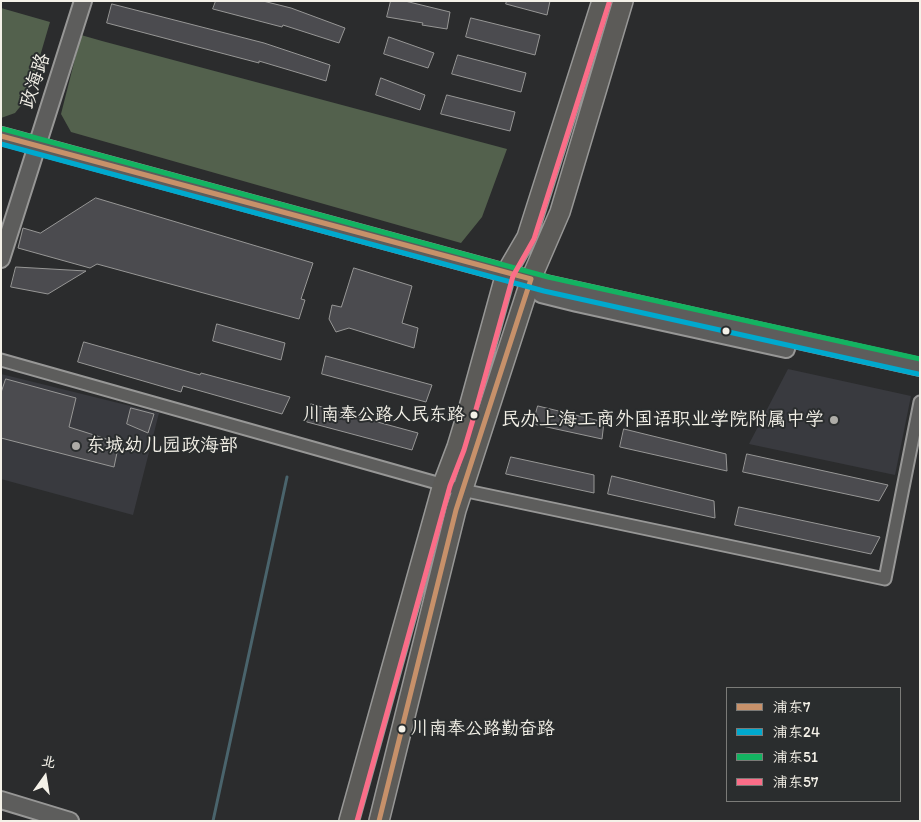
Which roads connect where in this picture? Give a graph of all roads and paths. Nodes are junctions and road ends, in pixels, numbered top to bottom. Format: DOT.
graph roads {
  1 [pos="83,1"];
  2 [pos="602,1"];
  3 [pos="624,1"];
  4 [pos="1,136"];
  5 [pos="1,148"];
  6 [pos="35,151"];
  7 [pos="1,259"];
  8 [pos="504,278"];
  9 [pos="529,285"];
  10 [pos="1,360"];
  11 [pos="920,367"];
  12 [pos="920,378"];
  13 [pos="920,402"];
  14 [pos="443,484"];
  15 [pos="462,490"];
  16 [pos="1,800"];
  17 [pos="70,821"];
  18 [pos="349,821"];
  19 [pos="379,821"];
  1 -- 6 [label="street, 政海路"];
  2 -- 8 [label="main road"];
  3 -- 9 [label="main road"];
  4 -- 6 [label="street"];
  5 -- 6 [label="street"];
  6 -- 7 [label="street, 政海路"];
  6 -- 8 [label="street"];
  8 -- 9 [label="street"];
  8 -- 14 [label="main road"];
  9 -- 11 [label="street"];
  9 -- 12 [label="street"];
  9 -- 15 [label="main road"];
  10 -- 14 [label="street"];
  13 -- 15 [label="street"];
  14 -- 15 [label="street"];
  14 -- 18 [label="main road"];
  15 -- 19 [label="main road"];
  16 -- 17 [label="street"];
}
